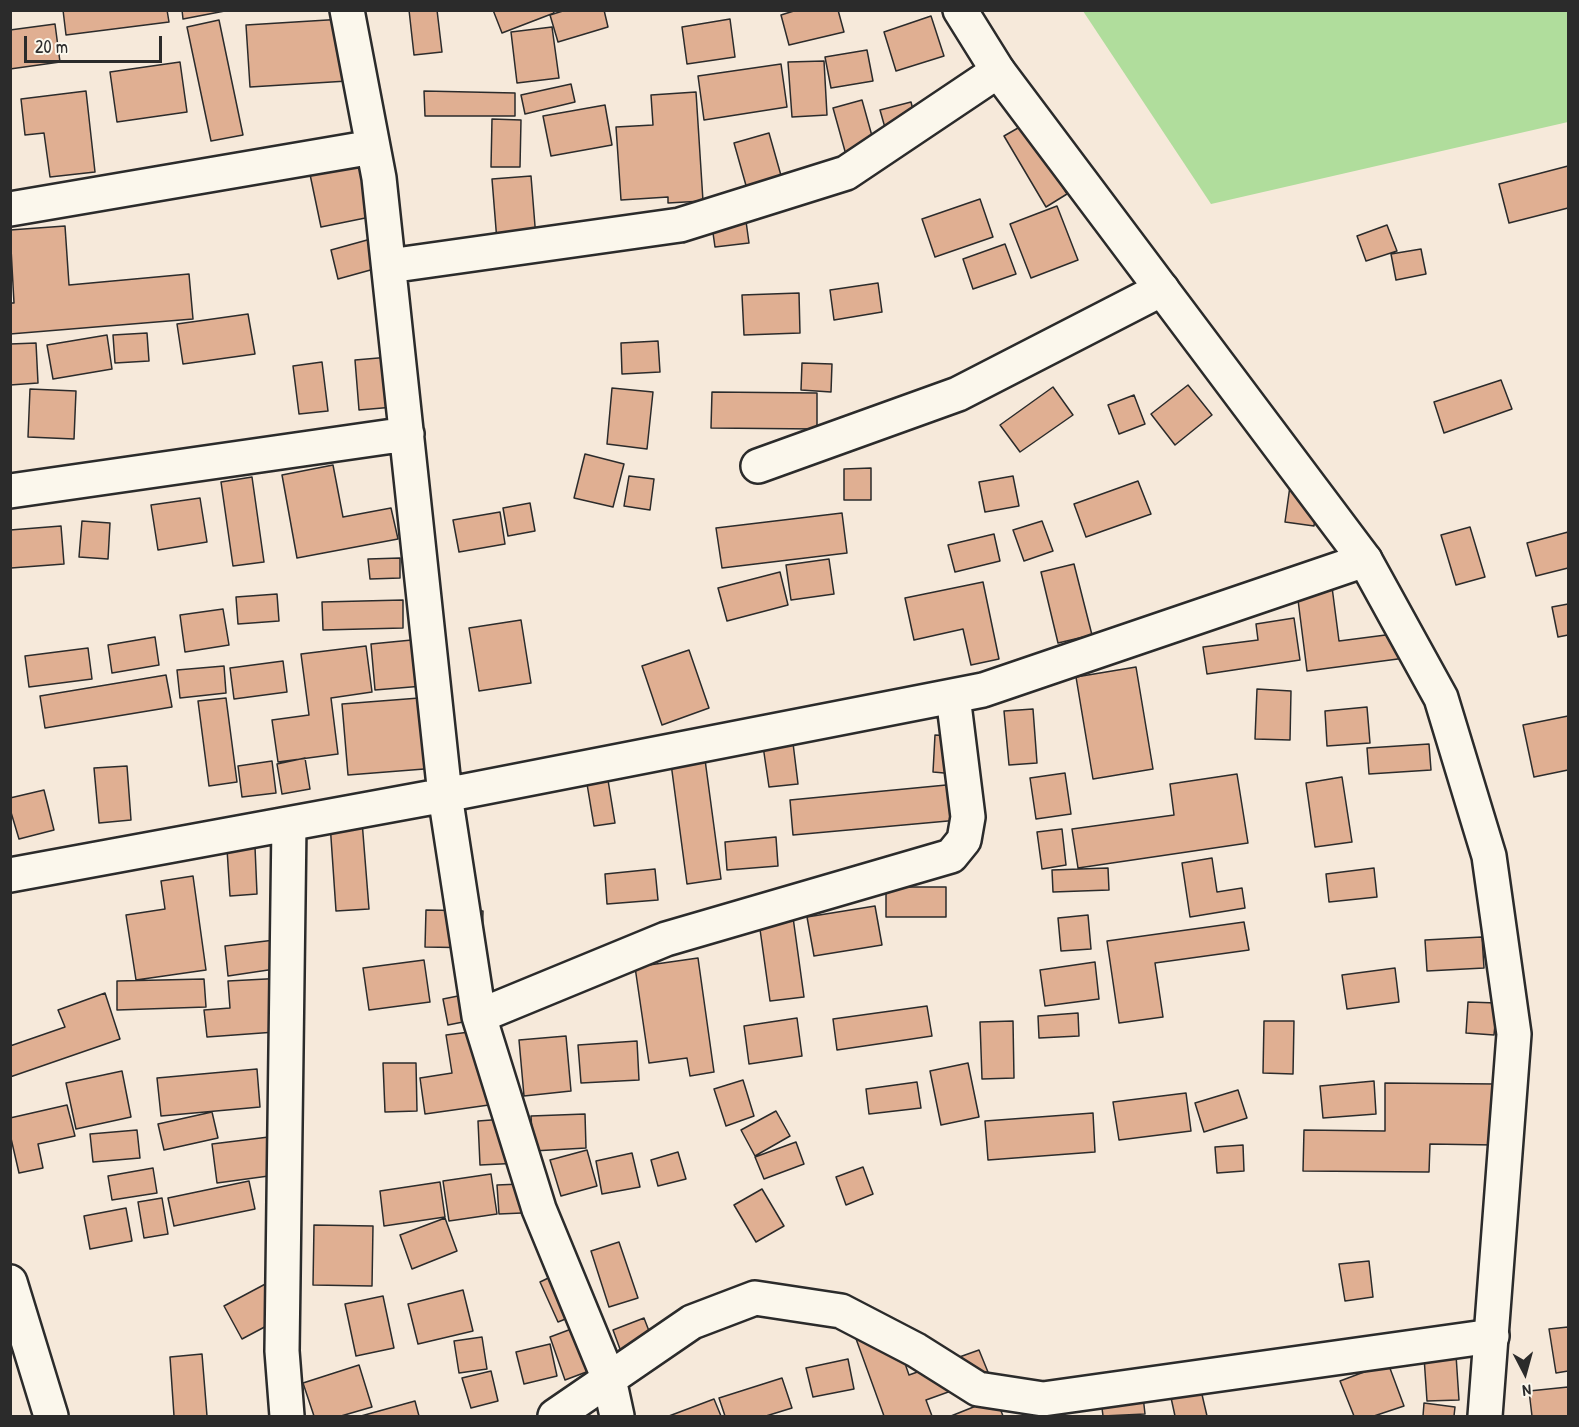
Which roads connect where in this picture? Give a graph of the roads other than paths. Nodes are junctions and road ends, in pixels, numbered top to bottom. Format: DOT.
graph roads {
  1 [pos="347,10"];
  2 [pos="960,10"];
  3 [pos="998,71"];
  4 [pos="374,147"];
  5 [pos="10,209"];
  6 [pos="389,266"];
  7 [pos="1162,289"];
  8 [pos="407,434"];
  9 [pos="759,466"];
  10 [pos="10,491"];
  11 [pos="1365,560"];
  12 [pos="953,696"];
  13 [pos="445,795"];
  14 [pos="289,824"];
  15 [pos="10,875"];
  16 [pos="479,1016"];
  17 [pos="10,1282"];
  18 [pos="1492,1336"];
  19 [pos="609,1379"];
  20 [pos="51,1416"];
  21 [pos="287,1416"];
  22 [pos="555,1416"];
  23 [pos="617,1416"];
  24 [pos="1485,1416"];
  1 -- 4 [label="street"];
  2 -- 3 [label="street"];
  3 -- 6 [label="street"];
  3 -- 7 [label="street"];
  4 -- 5 [label="street"];
  4 -- 6 [label="street"];
  6 -- 8 [label="street"];
  7 -- 9 [label="street"];
  7 -- 11 [label="street"];
  8 -- 10 [label="street"];
  8 -- 13 [label="street"];
  11 -- 12 [label="street"];
  11 -- 18 [label="street"];
  12 -- 13 [label="street"];
  12 -- 16 [label="street"];
  13 -- 14 [label="street"];
  13 -- 16 [label="street"];
  14 -- 15 [label="street"];
  14 -- 21 [label="street"];
  16 -- 19 [label="street"];
  17 -- 20 [label="street"];
  18 -- 19 [label="street"];
  18 -- 24 [label="street"];
  19 -- 22 [label="street"];
  19 -- 23 [label="street"];
}
